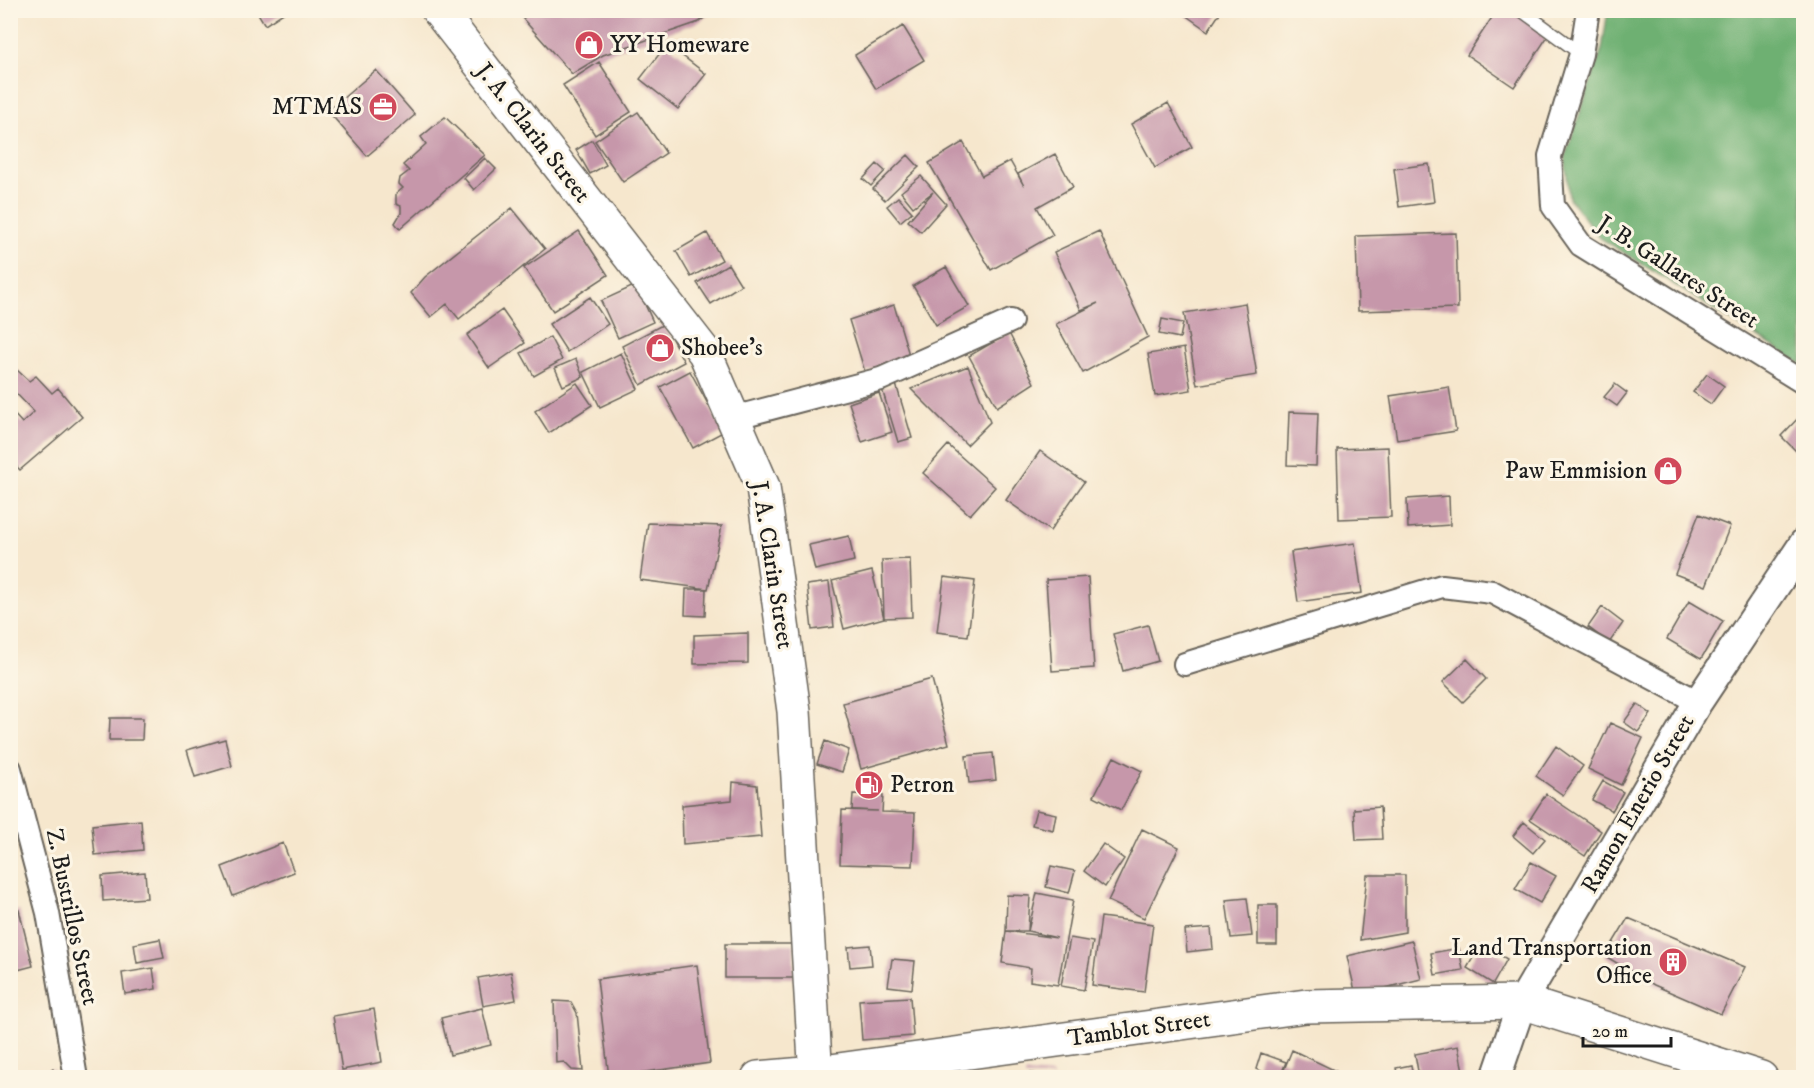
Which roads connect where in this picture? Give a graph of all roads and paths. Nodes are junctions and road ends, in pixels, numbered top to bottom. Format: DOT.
graph roads {
  1 [pos="438,10"];
  2 [pos="1521,10"];
  3 [pos="1588,10"];
  4 [pos="1581,54"];
  5 [pos="1011,321"];
  6 [pos="1803,383"];
  7 [pos="733,418"];
  8 [pos="1803,543"];
  9 [pos="1185,664"];
  10 [pos="1698,702"];
  11 [pos="10,769"];
  12 [pos="1522,1002"];
  13 [pos="816,1075"];
  14 [pos="76,1077"];
  15 [pos="758,1077"];
  16 [pos="1496,1077"];
  17 [pos="1761,1077"];
  1 -- 7 [label="main road, J. A. Clarin Street"];
  2 -- 4 [label="lane"];
  3 -- 4 [label="street, J. B. Gallares Street"];
  4 -- 6 [label="street, J. B. Gallares Street"];
  5 -- 7 [label="street"];
  7 -- 13 [label="main road, J. A. Clarin Street"];
  8 -- 10 [label="street, Ramon Enerio Street"];
  9 -- 10 [label="street"];
  10 -- 12 [label="street, Ramon Enerio Street"];
  11 -- 14 [label="street, Z. Bustrillos Street"];
  12 -- 13 [label="main road, Tamblot Street"];
  12 -- 16 [label="street, Ramon Enerio Street"];
  12 -- 17 [label="main road, Tamblot Street"];
  13 -- 15 [label="main road, Tamblot Street"];
}
